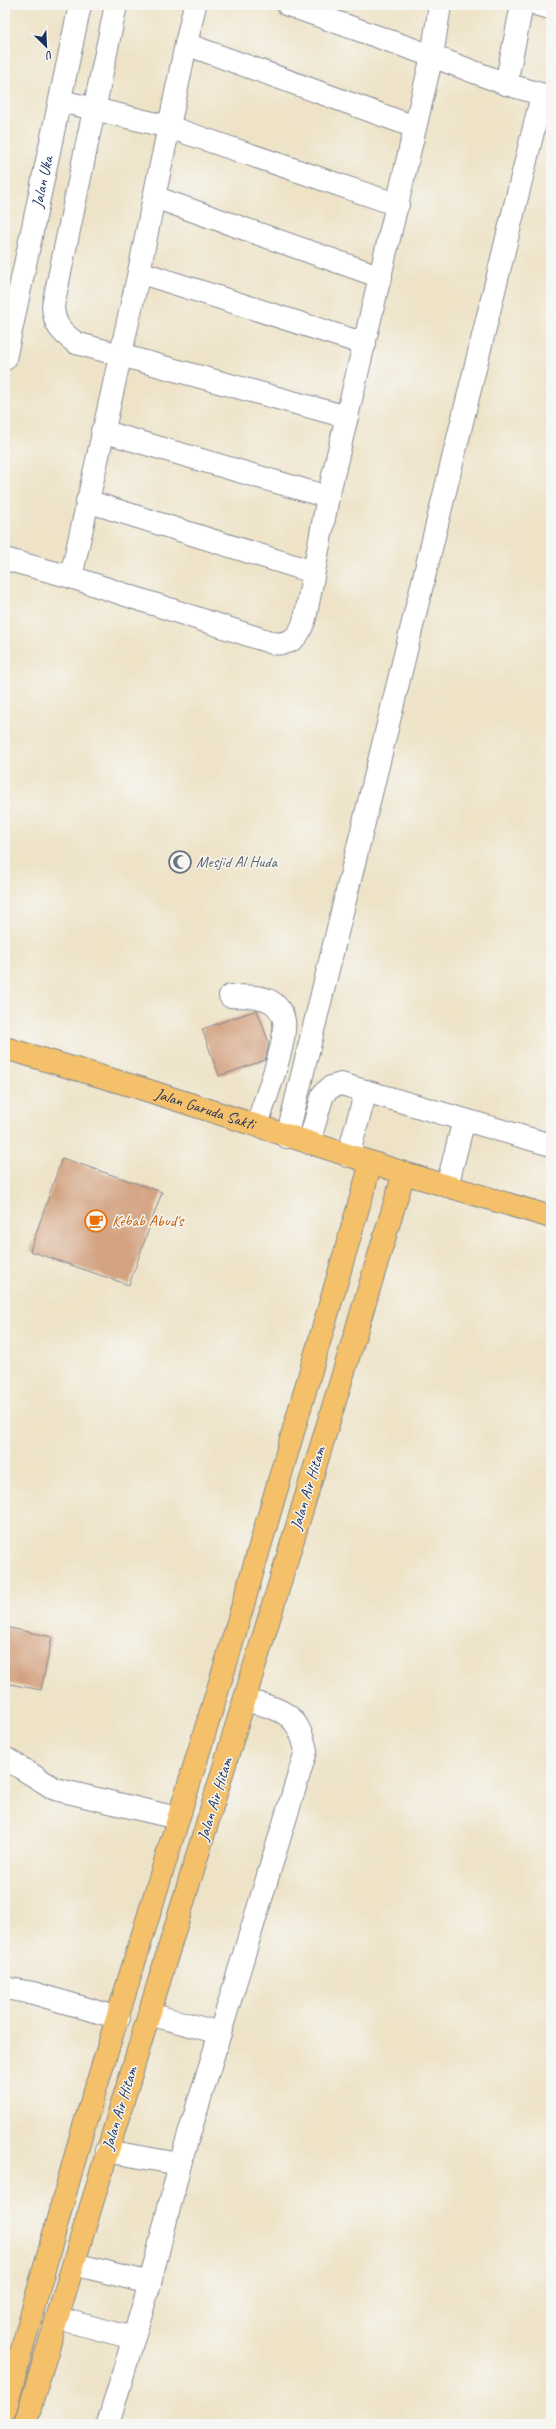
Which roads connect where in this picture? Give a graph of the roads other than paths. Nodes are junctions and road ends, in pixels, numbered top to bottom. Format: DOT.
graph roads {
  1 [pos="80,5"];
  2 [pos="116,5"];
  3 [pos="195,5"];
  4 [pos="288,5"];
  5 [pos="440,5"];
  6 [pos="522,5"];
  7 [pos="540,5"];
  8 [pos="551,8"];
  9 [pos="186,44"];
  10 [pos="432,56"];
  11 [pos="506,84"];
  12 [pos="546,96"];
  13 [pos="61,101"];
  14 [pos="95,110"];
  15 [pos="415,127"];
  16 [pos="169,128"];
  17 [pos="154,197"];
  18 [pos="398,205"];
  19 [pos="139,272"];
  20 [pos="381,277"];
  21 [pos="365,344"];
  22 [pos="120,356"];
  23 [pos="5,359"];
  24 [pos="347,418"];
  25 [pos="102,431"];
  26 [pos="328,497"];
  27 [pos="87,500"];
  28 [pos="5,559"];
  29 [pos="313,572"];
  30 [pos="71,577"];
  31 [pos="230,996"];
  32 [pos="5,1048"];
  33 [pos="366,1091"];
  34 [pos="464,1120"];
  35 [pos="257,1125"];
  36 [pos="287,1136"];
  37 [pos="310,1143"];
  38 [pos="551,1145"];
  39 [pos="348,1156"];
  40 [pos="371,1163"];
  41 [pos="404,1173"];
  42 [pos="447,1186"];
  43 [pos="551,1217"];
  44 [pos="245,1700"];
  45 [pos="5,1758"];
  46 [pos="177,1818"];
  47 [pos="5,1988"];
  48 [pos="149,2014"];
  49 [pos="119,2018"];
  50 [pos="220,2033"];
  51 [pos="106,2151"];
  52 [pos="180,2164"];
  53 [pos="74,2264"];
  54 [pos="150,2283"];
  55 [pos="57,2318"];
  56 [pos="133,2338"];
  57 [pos="9,2375"];
  58 [pos="37,2379"];
  59 [pos="5,2410"];
  60 [pos="25,2424"];
  61 [pos="108,2424"];
  1 -- 13 [label="street, Jalan Uka"];
  2 -- 14 [label="street"];
  3 -- 9 [label="street"];
  4 -- 10 [label="street"];
  5 -- 10 [label="street"];
  6 -- 11 [label="street"];
  7 -- 8 [label="street"];
  9 -- 15 [label="street"];
  9 -- 16 [label="street"];
  10 -- 11 [label="street"];
  10 -- 15 [label="street"];
  11 -- 12 [label="street"];
  12 -- 36 [label="street"];
  13 -- 14 [label="street"];
  13 -- 23 [label="street, Jalan Uka"];
  14 -- 16 [label="street"];
  14 -- 22 [label="street"];
  15 -- 18 [label="street"];
  16 -- 17 [label="street"];
  16 -- 18 [label="street"];
  17 -- 19 [label="street"];
  17 -- 20 [label="street"];
  18 -- 20 [label="street"];
  19 -- 21 [label="street"];
  19 -- 22 [label="street"];
  20 -- 21 [label="street"];
  21 -- 24 [label="street"];
  22 -- 24 [label="street"];
  22 -- 25 [label="street"];
  24 -- 26 [label="street"];
  25 -- 26 [label="street"];
  25 -- 27 [label="street"];
  26 -- 29 [label="street"];
  27 -- 29 [label="street"];
  27 -- 30 [label="street"];
  28 -- 30 [label="street"];
  29 -- 30 [label="street"];
  31 -- 35 [label="street"];
  32 -- 35 [label="main road, Jalan Garuda Sakti"];
  33 -- 34 [label="street"];
  33 -- 37 [label="street"];
  33 -- 39 [label="street"];
  34 -- 38 [label="street"];
  34 -- 42 [label="street"];
  35 -- 36 [label="main road, Jalan Garuda Sakti"];
  36 -- 37 [label="main road, Jalan Garuda Sakti"];
  37 -- 39 [label="main road, Jalan Garuda Sakti"];
  39 -- 40 [label="main road, Jalan Garuda Sakti"];
  40 -- 41 [label="main road, Jalan Garuda Sakti"];
  40 -- 46 [label="main road, Jalan Air Hitam"];
  41 -- 42 [label="main road, Jalan Garuda Sakti"];
  41 -- 44 [label="main road, Jalan Air Hitam"];
  42 -- 43 [label="main road, Jalan Garuda Sakti"];
  44 -- 48 [label="main road, Jalan Air Hitam"];
  44 -- 50 [label="street"];
  45 -- 46 [label="street"];
  46 -- 49 [label="main road, Jalan Air Hitam"];
  47 -- 49 [label="street"];
  48 -- 50 [label="street"];
  48 -- 51 [label="main road, Jalan Air Hitam"];
  49 -- 57 [label="main road, Jalan Air Hitam"];
  50 -- 52 [label="street"];
  51 -- 52 [label="street"];
  51 -- 53 [label="main road, Jalan Air Hitam"];
  52 -- 54 [label="street"];
  53 -- 54 [label="street"];
  53 -- 55 [label="main road, Jalan Air Hitam"];
  54 -- 56 [label="street"];
  55 -- 56 [label="street"];
  55 -- 58 [label="main road, Jalan Air Hitam"];
  56 -- 61 [label="street"];
  57 -- 58 [label="street"];
  57 -- 59 [label="main road, Jalan Air Hitam"];
  58 -- 60 [label="main road, Jalan Air Hitam"];
}
